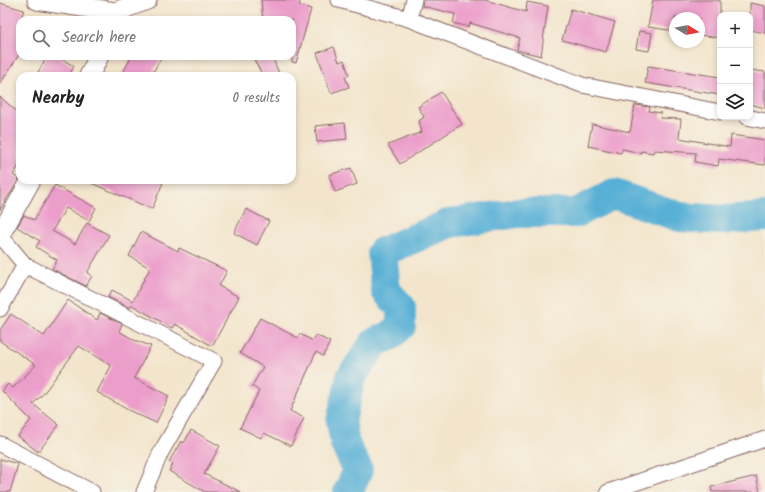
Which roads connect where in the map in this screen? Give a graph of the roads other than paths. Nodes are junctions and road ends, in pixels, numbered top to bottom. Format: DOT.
graph roads {
  1 [pos="37,0"];
  2 [pos="147,0"];
  3 [pos="339,0"];
  4 [pos="414,0"];
  5 [pos="113,16"];
  6 [pos="409,19"];
  7 [pos="96,60"];
  8 [pos="91,72"];
  9 [pos="717,111"];
  10 [pos="753,118"];
  11 [pos="765,121"];
  12 [pos="29,184"];
  13 [pos="0,235"];
  14 [pos="25,266"];
  15 [pos="0,309"];
  16 [pos="765,439"];
  17 [pos="0,444"];
  18 [pos="92,492"];
  19 [pos="144,492"];
  20 [pos="608,492"];
  1 -- 5 [label="street"];
  2 -- 5 [label="street"];
  3 -- 6 [label="street"];
  4 -- 6 [label="street"];
  6 -- 9 [label="street"];
  7 -- 8 [label="street"];
  10 -- 11 [label="street"];
  12 -- 13 [label="street"];
  13 -- 14 [label="street"];
  14 -- 15 [label="street"];
  14 -- 19 [label="street"];
  16 -- 20 [label="street"];
  17 -- 18 [label="street"];
}
